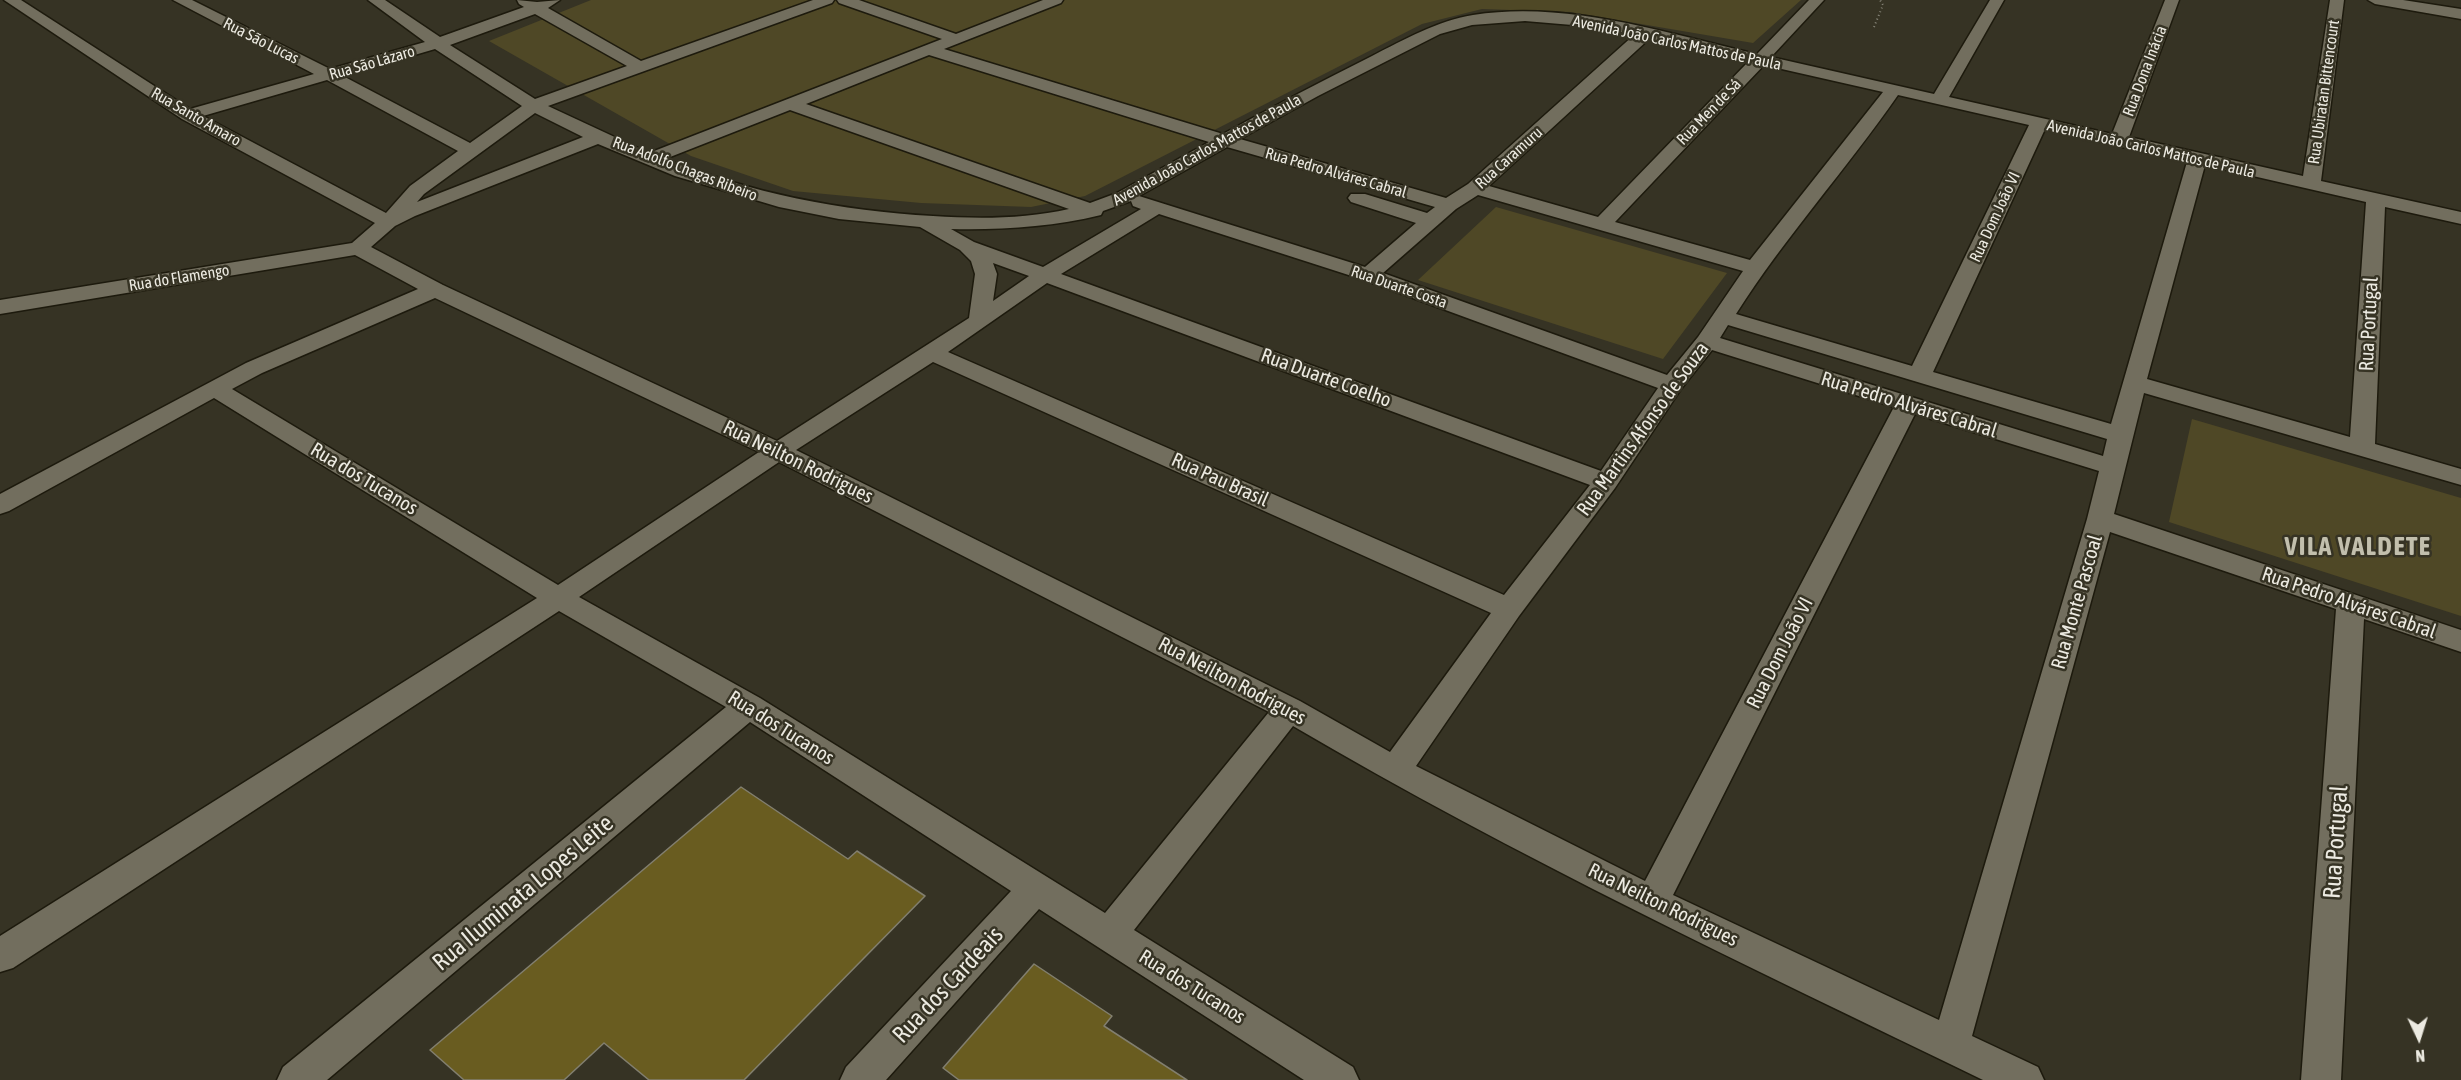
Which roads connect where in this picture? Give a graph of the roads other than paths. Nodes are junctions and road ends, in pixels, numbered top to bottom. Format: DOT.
graph roads {
  1 [pos="11,0"];
  2 [pos="180,0"];
  3 [pos="375,0"];
  4 [pos="553,0"];
  5 [pos="827,0"];
  6 [pos="844,0"];
  7 [pos="1056,0"];
  8 [pos="1817,0"];
  9 [pos="1997,0"];
  10 [pos="2172,0"];
  11 [pos="2337,0"];
  12 [pos="2375,0"];
  13 [pos="530,4"];
  14 [pos="2461,14"];
  15 [pos="1645,34"];
  16 [pos="957,39"];
  17 [pos="439,43"];
  18 [pos="929,50"];
  19 [pos="1758,60"];
  20 [pos="640,67"];
  21 [pos="329,75"];
  22 [pos="1893,90"];
  23 [pos="1939,100"];
  24 [pos="789,104"];
  25 [pos="534,105"];
  26 [pos="188,115"];
  27 [pos="2039,124"];
  28 [pos="600,137"];
  29 [pos="2118,142"];
  30 [pos="1215,146"];
  31 [pos="469,150"];
  32 [pos="650,159"];
  33 [pos="2197,160"];
  34 [pos="2311,184"];
  35 [pos="1475,188"];
  36 [pos="1124,197"];
  37 [pos="2376,200"];
  38 [pos="1449,205"];
  39 [pos="1156,208"];
  40 [pos="1094,211"];
  41 [pos="2461,218"];
  42 [pos="1431,221"];
  43 [pos="388,222"];
  44 [pos="924,223"];
  45 [pos="1602,224"];
  46 [pos="967,246"];
  47 [pos="358,248"];
  48 [pos="1755,268"];
  49 [pos="1046,274"];
  50 [pos="1368,275"];
  51 [pos="435,290"];
  52 [pos="0,307"];
  53 [pos="1724,317"];
  54 [pos="980,321"];
  55 [pos="1707,341"];
  56 [pos="930,352"];
  57 [pos="1920,374"];
  58 [pos="2135,383"];
  59 [pos="1672,385"];
  60 [pos="216,388"];
  61 [pos="1907,405"];
  62 [pos="2120,435"];
  63 [pos="2362,448"];
  64 [pos="778,451"];
  65 [pos="2112,467"];
  66 [pos="2461,477"];
  67 [pos="1606,482"];
  68 [pos="0,505"];
  69 [pos="2100,519"];
  70 [pos="558,598"];
  71 [pos="2351,604"];
  72 [pos="1509,609"];
  73 [pos="2461,641"];
  74 [pos="749,706"];
  75 [pos="1289,709"];
  76 [pos="1395,770"];
  77 [pos="1035,890"];
  78 [pos="1652,902"];
  79 [pos="1109,935"];
  80 [pos="0,956"];
  81 [pos="1951,1043"];
  82 [pos="297,1080"];
  83 [pos="860,1080"];
  84 [pos="1339,1080"];
  85 [pos="2024,1080"];
  86 [pos="2321,1080"];
  1 -- 26 [label="street, Rua Santo Amaro"];
  2 -- 21 [label="street, Rua São Lucas"];
  3 -- 17 [label="street, Rua Adolfo Chagas Ribeiro"];
  4 -- 13 [label="street, Rua São Lázaro"];
  5 -- 20 [label="street"];
  6 -- 16 [label="street"];
  7 -- 16 [label="street"];
  8 -- 19 [label="street, Rua Men de Sá"];
  9 -- 23 [label="street"];
  10 -- 29 [label="street, Rua Dona Inácia"];
  11 -- 34 [label="street, Rua Ubiratan Bittencourt"];
  12 -- 14 [label="street"];
  13 -- 17 [label="street, Rua São Lázaro"];
  13 -- 20 [label="street"];
  15 -- 19 [label="street, Avenida João Carlos Mattos de Paula"];
  15 -- 30 [label="street, Avenida João Carlos Mattos de Paula"];
  15 -- 35 [label="street, Rua Caramuru"];
  16 -- 18 [label="street"];
  17 -- 21 [label="street, Rua São Lázaro"];
  17 -- 25 [label="street, Rua Adolfo Chagas Ribeiro"];
  18 -- 24 [label="street"];
  18 -- 30 [label="street"];
  19 -- 22 [label="street, Avenida João Carlos Mattos de Paula"];
  19 -- 45 [label="street, Rua Men de Sá"];
  20 -- 25 [label="street"];
  21 -- 26 [label="street, Rua São Lázaro"];
  21 -- 31 [label="street, Rua São Lucas"];
  22 -- 23 [label="street, Avenida João Carlos Mattos de Paula"];
  22 -- 48 [label="street, Rua Martins Afonso de Souza"];
  23 -- 27 [label="street, Avenida João Carlos Mattos de Paula"];
  24 -- 32 [label="street"];
  24 -- 40 [label="street"];
  25 -- 28 [label="street, Rua Adolfo Chagas Ribeiro"];
  25 -- 31 [label="street"];
  26 -- 43 [label="street, Rua Santo Amaro"];
  27 -- 29 [label="street, Avenida João Carlos Mattos de Paula"];
  27 -- 57 [label="street, Rua Dom João VI"];
  28 -- 32 [label="street, Rua Adolfo Chagas Ribeiro"];
  28 -- 43 [label="street"];
  29 -- 33 [label="street, Avenida João Carlos Mattos de Paula"];
  30 -- 36 [label="street, Avenida João Carlos Mattos de Paula"];
  30 -- 38 [label="street, Rua Pedro Alváres Cabral"];
  30 -- 42 [label="street, Rua Pedro Alváres Cabral"];
  31 -- 43 [label="street"];
  32 -- 44 [label="street, Rua Adolfo Chagas Ribeiro"];
  33 -- 34 [label="street, Avenida João Carlos Mattos de Paula"];
  33 -- 58 [label="street, Rua Monte Pascoal"];
  34 -- 37 [label="street, Avenida João Carlos Mattos de Paula"];
  35 -- 38 [label="street, Rua Caramuru"];
  35 -- 45 [label="street"];
  36 -- 39 [label="street, Rua Duarte Costa"];
  36 -- 40 [label="street, Avenida João Carlos Mattos de Paula"];
  37 -- 41 [label="street, Avenida João Carlos Mattos de Paula"];
  37 -- 63 [label="street, Rua Portugal"];
  38 -- 42 [label="street, Rua Caramuru"];
  39 -- 49 [label="street"];
  39 -- 50 [label="street, Rua Duarte Costa"];
  40 -- 44 [label="street, Avenida João Carlos Mattos de Paula"];
  42 -- 50 [label="street, Rua Caramuru"];
  43 -- 47 [label="street"];
  44 -- 46 [label="street, Rua Duarte Coelho"];
  45 -- 48 [label="street"];
  46 -- 49 [label="street, Rua Duarte Coelho"];
  46 -- 54 [label="street"];
  47 -- 51 [label="street, Rua Neilton Rodrigues"];
  47 -- 52 [label="street, Rua do Flamengo"];
  48 -- 53 [label="street, Rua Martins Afonso de Souza"];
  49 -- 54 [label="street"];
  49 -- 67 [label="street, Rua Duarte Coelho"];
  50 -- 59 [label="street, Rua Duarte Costa"];
  51 -- 60 [label="street"];
  51 -- 64 [label="street, Rua Neilton Rodrigues"];
  53 -- 55 [label="street, Rua Martins Afonso de Souza"];
  53 -- 57 [label="street, Rua Pedro Alváres Cabral"];
  54 -- 56 [label="street"];
  55 -- 59 [label="street, Rua Martins Afonso de Souza"];
  55 -- 61 [label="street, Rua Pedro Alváres Cabral"];
  56 -- 64 [label="street"];
  56 -- 72 [label="street, Rua Pau Brasil"];
  57 -- 62 [label="street, Rua Pedro Alváres Cabral"];
  58 -- 62 [label="street, Rua Monte Pascoal"];
  58 -- 63 [label="street"];
  59 -- 67 [label="street, Rua Martins Afonso de Souza"];
  60 -- 68 [label="street"];
  60 -- 70 [label="street, Rua dos Tucanos"];
  61 -- 65 [label="street, Rua Pedro Alváres Cabral"];
  61 -- 78 [label="street, Rua Dom João VI"];
  62 -- 65 [label="street, Rua Monte Pascoal"];
  63 -- 66 [label="street"];
  64 -- 70 [label="street"];
  64 -- 75 [label="street, Rua Neilton Rodrigues"];
  65 -- 69 [label="street, Rua Monte Pascoal"];
  67 -- 72 [label="street, Rua Martins Afonso de Souza"];
  69 -- 71 [label="street, Rua Pedro Alváres Cabral"];
  69 -- 81 [label="street, Rua Monte Pascoal"];
  70 -- 74 [label="street, Rua dos Tucanos"];
  70 -- 80 [label="street"];
  71 -- 73 [label="street, Rua Pedro Alváres Cabral"];
  71 -- 86 [label="street, Rua Portugal"];
  72 -- 76 [label="street, Rua Martins Afonso de Souza"];
  74 -- 77 [label="street, Rua dos Tucanos"];
  74 -- 82 [label="street, Rua Iluminata Lopes Leite"];
  75 -- 76 [label="street, Rua Neilton Rodrigues"];
  75 -- 79 [label="street"];
  76 -- 78 [label="street, Rua Neilton Rodrigues"];
  77 -- 79 [label="street, Rua dos Tucanos"];
  77 -- 83 [label="street, Rua dos Cardeais"];
  78 -- 81 [label="street, Rua Neilton Rodrigues"];
  79 -- 84 [label="street, Rua dos Tucanos"];
  81 -- 85 [label="street, Rua Neilton Rodrigues"];
}
